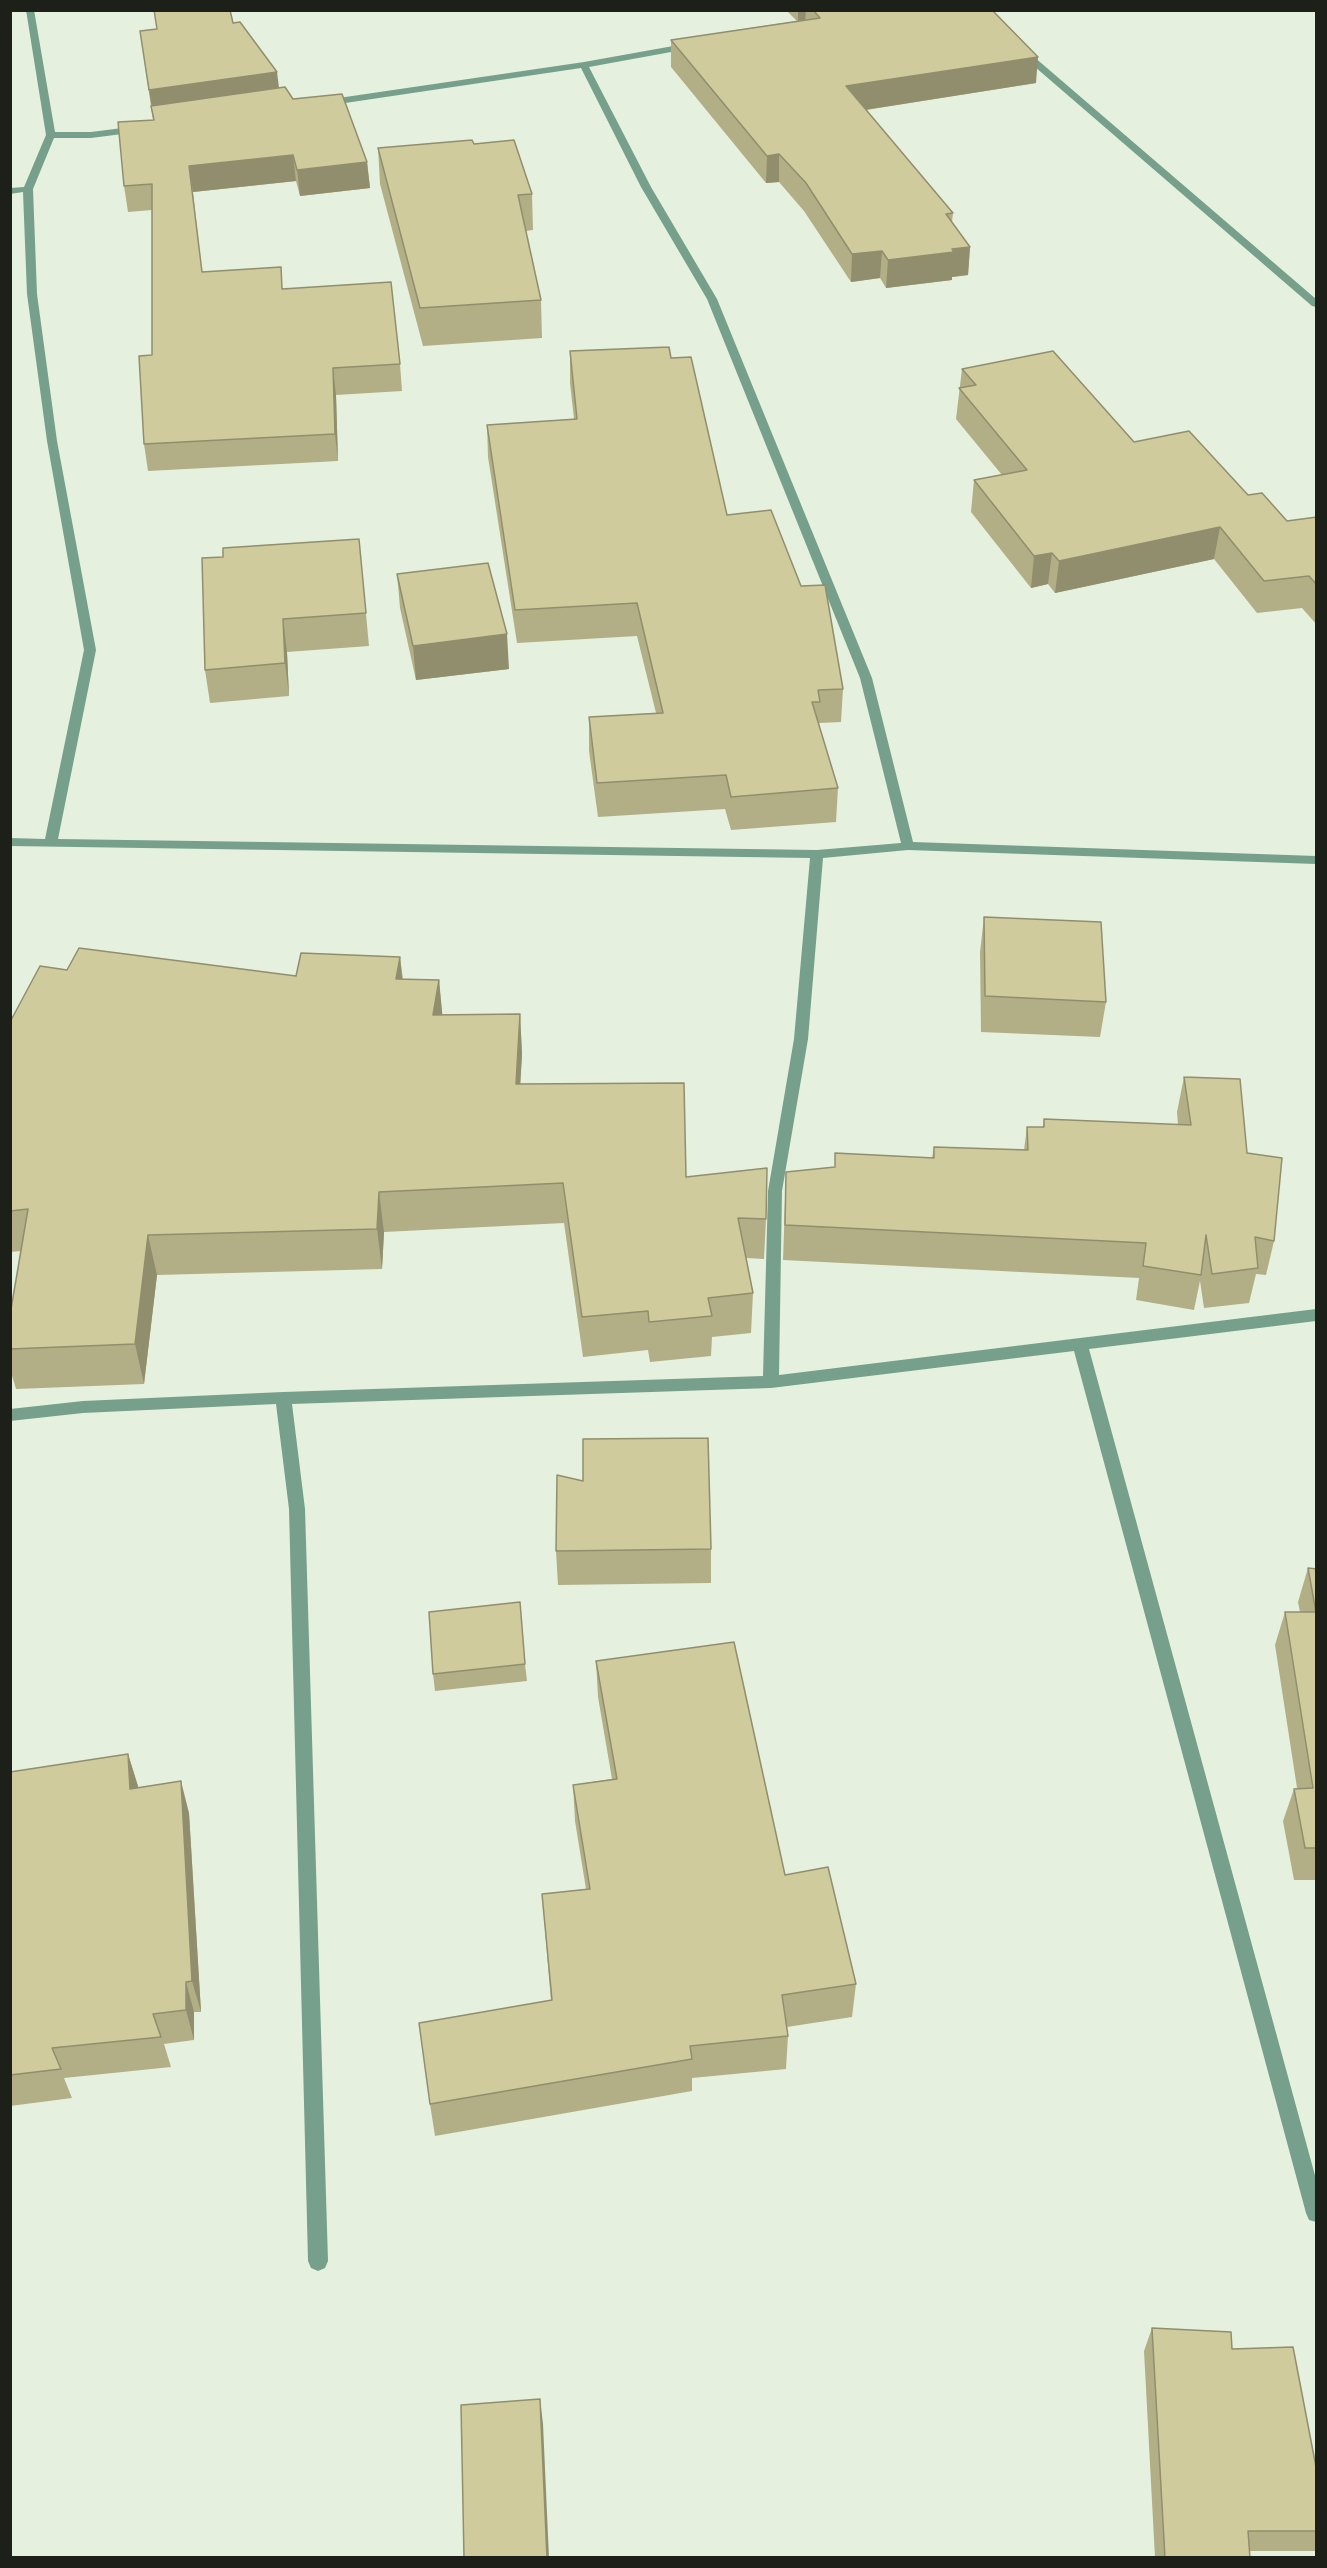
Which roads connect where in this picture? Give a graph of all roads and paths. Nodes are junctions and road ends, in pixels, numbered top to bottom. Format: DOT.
graph roads {
  1 [pos="30,10"];
  2 [pos="1011,41"];
  3 [pos="701,44"];
  4 [pos="584,64"];
  5 [pos="320,104"];
  6 [pos="148,128"];
  7 [pos="51,135"];
  8 [pos="28,189"];
  9 [pos="10,191"];
  10 [pos="1317,304"];
  11 [pos="51,841"];
  12 [pos="10,842"];
  13 [pos="908,846"];
  14 [pos="817,854"];
  15 [pos="1317,860"];
  16 [pos="1317,1315"];
  17 [pos="1080,1344"];
  18 [pos="771,1382"];
  19 [pos="283,1398"];
  20 [pos="10,1415"];
  21 [pos="1317,2213"];
  22 [pos="318,2261"];
  1 -- 7 [label="street"];
  2 -- 10 [label="street"];
  3 -- 4 [label="street"];
  4 -- 5 [label="street"];
  4 -- 13 [label="street"];
  6 -- 7 [label="street"];
  7 -- 8 [label="street"];
  8 -- 9 [label="street"];
  8 -- 11 [label="street"];
  11 -- 12 [label="street"];
  11 -- 14 [label="street"];
  13 -- 14 [label="street"];
  13 -- 15 [label="street"];
  14 -- 18 [label="street"];
  16 -- 17 [label="street"];
  17 -- 18 [label="street"];
  17 -- 21 [label="street"];
  18 -- 19 [label="street"];
  19 -- 20 [label="street"];
  19 -- 22 [label="street"];
}
